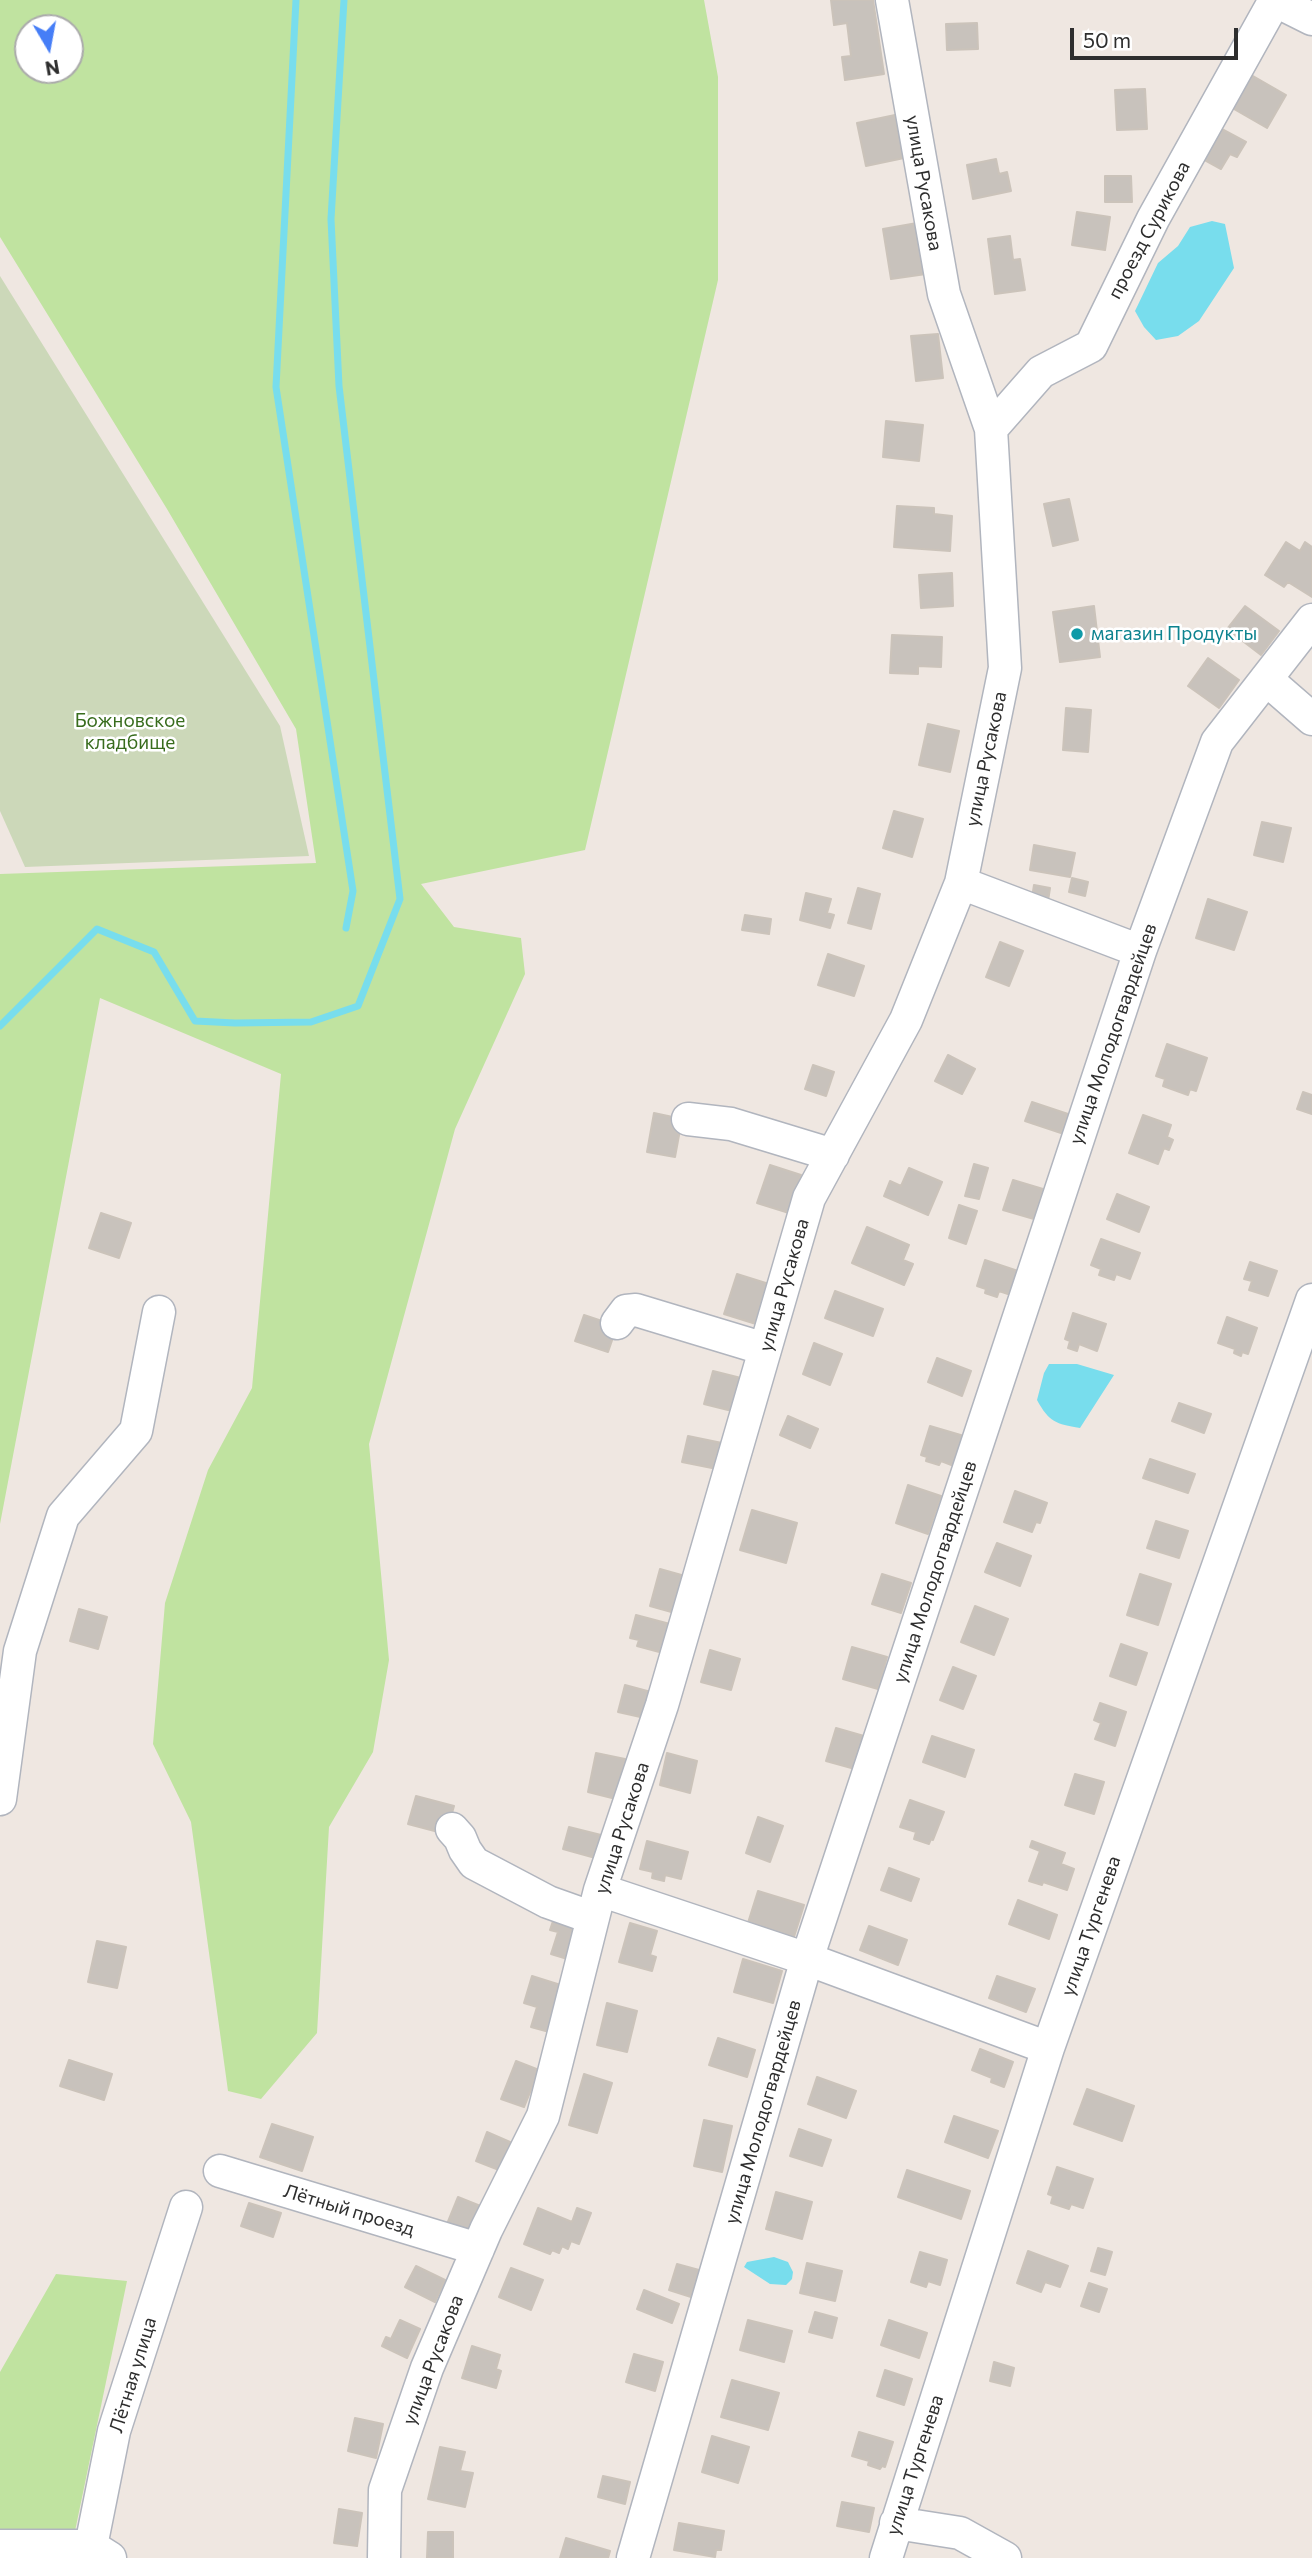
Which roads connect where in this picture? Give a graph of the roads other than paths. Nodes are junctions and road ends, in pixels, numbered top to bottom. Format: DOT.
graph roads {
  1 [pos="892,0"];
  2 [pos="1274,0"];
  3 [pos="1312,19"];
  4 [pos="990,429"];
  5 [pos="1312,620"];
  6 [pos="1266,679"];
  7 [pos="1312,719"];
  8 [pos="961,883"];
  9 [pos="1140,951"];
  10 [pos="688,1119"];
  11 [pos="833,1155"];
  12 [pos="1312,1300"];
  13 [pos="159,1312"];
  14 [pos="617,1323"];
  15 [pos="765,1349"];
  16 [pos="0,1799"];
  17 [pos="452,1829"];
  18 [pos="597,1904"];
  19 [pos="807,1959"];
  20 [pos="1048,2048"];
  21 [pos="220,2171"];
  22 [pos="186,2207"];
  23 [pos="478,2249"];
  24 [pos="896,2523"];
  25 [pos="0,2546"];
  26 [pos="100,2552"];
  27 [pos="879,2557"];
  28 [pos="384,2558"];
  29 [pos="634,2558"];
  30 [pos="1005,2558"];
  1 -- 4 [label="street, улица Русакова"];
  2 -- 3 [label="street"];
  2 -- 4 [label="street, проезд Сурикова"];
  4 -- 8 [label="street, улица Русакова"];
  5 -- 6 [label="street, улица Молодогвардейцев"];
  6 -- 7 [label="street"];
  6 -- 9 [label="street, улица Молодогвардейцев"];
  8 -- 9 [label="street"];
  8 -- 11 [label="street, улица Русакова"];
  9 -- 19 [label="street, улица Молодогвардейцев"];
  10 -- 11 [label="street"];
  11 -- 15 [label="street, улица Русакова"];
  12 -- 20 [label="street, улица Тургенева"];
  13 -- 16 [label="street"];
  14 -- 15 [label="street"];
  15 -- 18 [label="street, улица Русакова"];
  17 -- 18 [label="street"];
  18 -- 19 [label="street"];
  18 -- 23 [label="street, улица Русакова"];
  19 -- 20 [label="street"];
  19 -- 29 [label="street, улица Молодогвардейцев"];
  20 -- 24 [label="street, улица Тургенева"];
  21 -- 23 [label="street, Лётный проезд"];
  22 -- 26 [label="street, Лётная улица"];
  23 -- 28 [label="street, улица Русакова"];
  24 -- 27 [label="street, улица Тургенева"];
  24 -- 30 [label="street"];
  25 -- 26 [label="street"];
}
